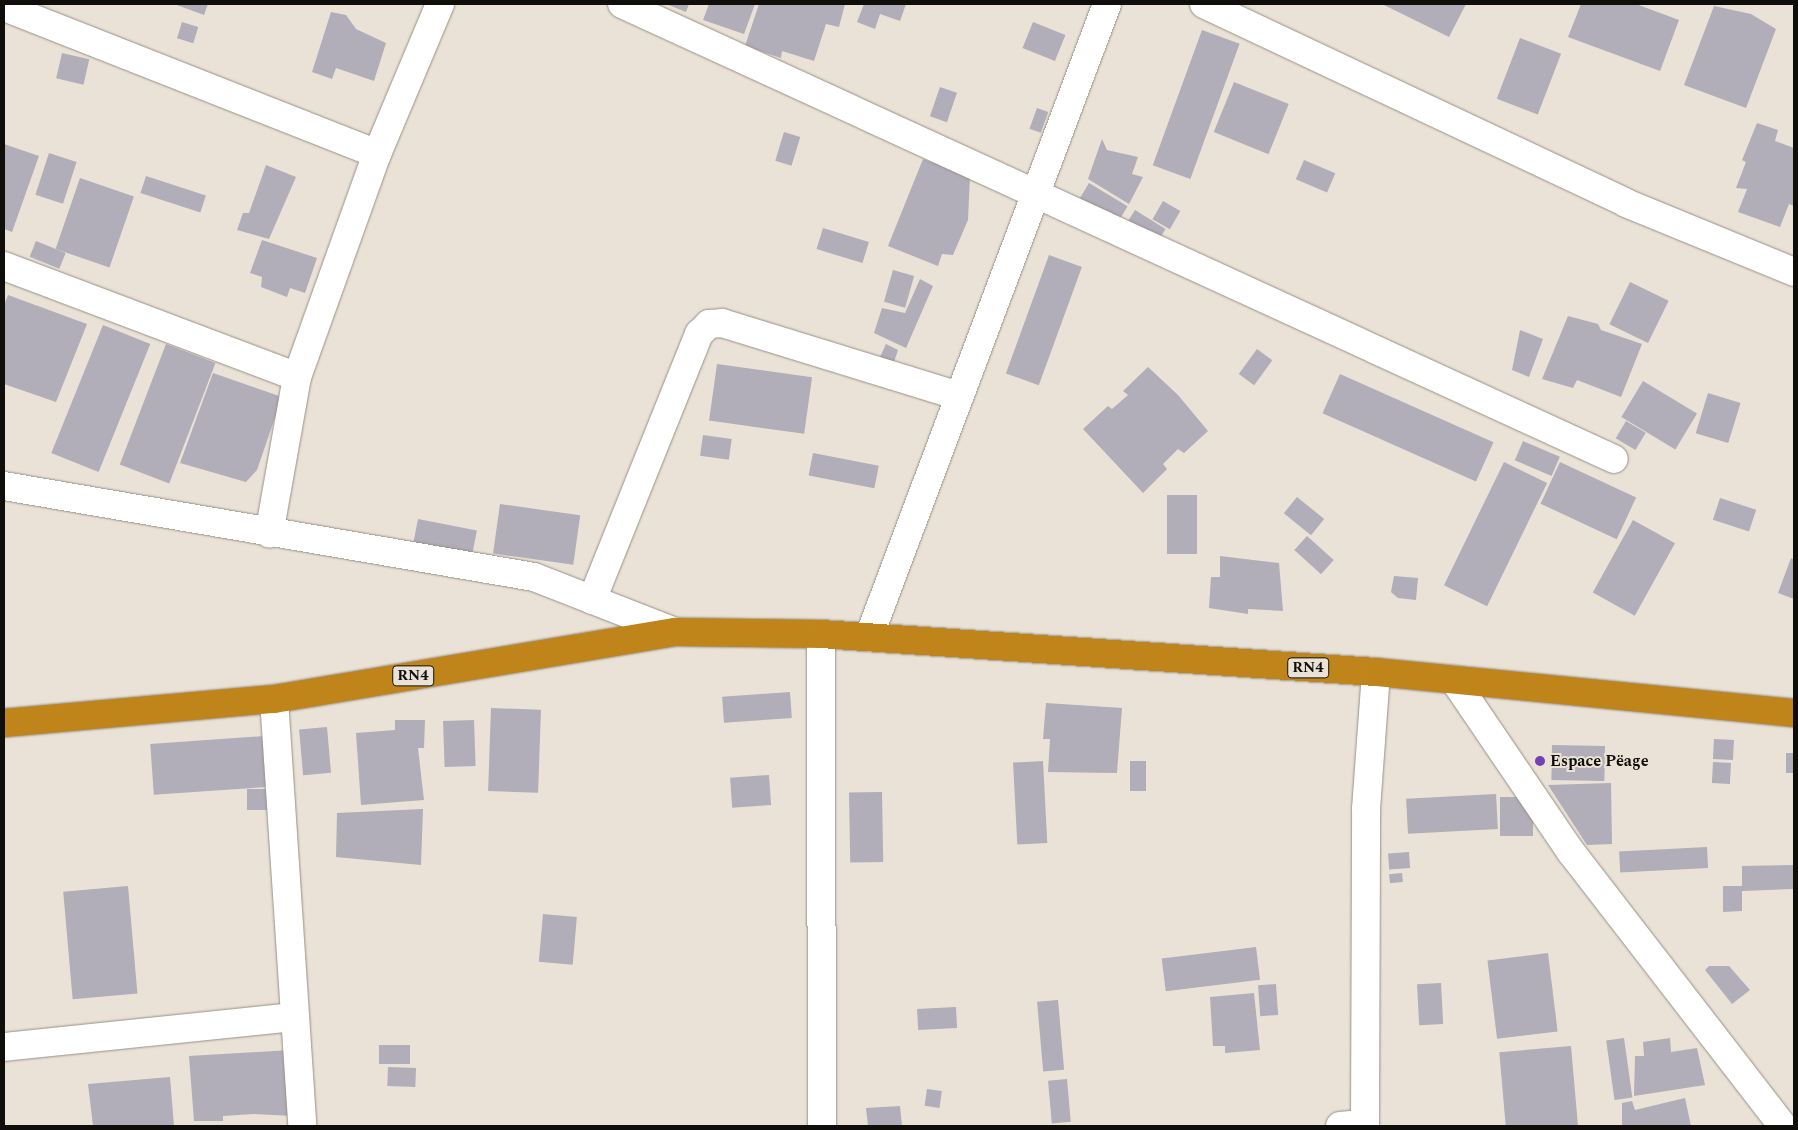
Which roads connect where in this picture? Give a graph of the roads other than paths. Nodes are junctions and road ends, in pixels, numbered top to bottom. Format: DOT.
graph roads {
  1 [pos="440,4"];
  2 [pos="622,4"];
  3 [pos="1107,4"];
  4 [pos="1204,4"];
  5 [pos="4,7"];
  6 [pos="377,154"];
  7 [pos="1034,196"];
  8 [pos="4,266"];
  9 [pos="1794,272"];
  10 [pos="297,377"];
  11 [pos="959,396"];
  12 [pos="1614,459"];
  13 [pos="4,486"];
  14 [pos="269,534"];
  15 [pos="592,600"];
  16 [pos="675,632"];
  17 [pos="820,634"];
  18 [pos="869,638"];
  19 [pos="1376,672"];
  20 [pos="1454,680"];
  21 [pos="274,699"];
  22 [pos="1794,713"];
  23 [pos="4,723"];
  24 [pos="294,1016"];
  25 [pos="4,1048"];
  26 [pos="302,1126"];
  27 [pos="822,1126"];
  28 [pos="1357,1126"];
  29 [pos="1783,1126"];
  1 -- 6 [label="street"];
  2 -- 7 [label="street"];
  3 -- 7 [label="street"];
  4 -- 9 [label="street"];
  5 -- 6 [label="street"];
  6 -- 10 [label="street"];
  7 -- 11 [label="street"];
  7 -- 12 [label="street"];
  8 -- 10 [label="street"];
  10 -- 14 [label="street"];
  11 -- 15 [label="street"];
  11 -- 18 [label="street"];
  13 -- 14 [label="street"];
  14 -- 15 [label="street"];
  15 -- 16 [label="street"];
  16 -- 17 [label="highway, RN4"];
  16 -- 21 [label="highway, RN4"];
  17 -- 18 [label="highway, RN4"];
  17 -- 27 [label="street"];
  18 -- 19 [label="highway, RN4"];
  19 -- 20 [label="highway, RN4"];
  19 -- 28 [label="street"];
  20 -- 22 [label="highway, RN4"];
  20 -- 29 [label="street"];
  21 -- 23 [label="highway, RN4"];
  21 -- 24 [label="street"];
  24 -- 25 [label="street"];
  24 -- 26 [label="street"];
}
